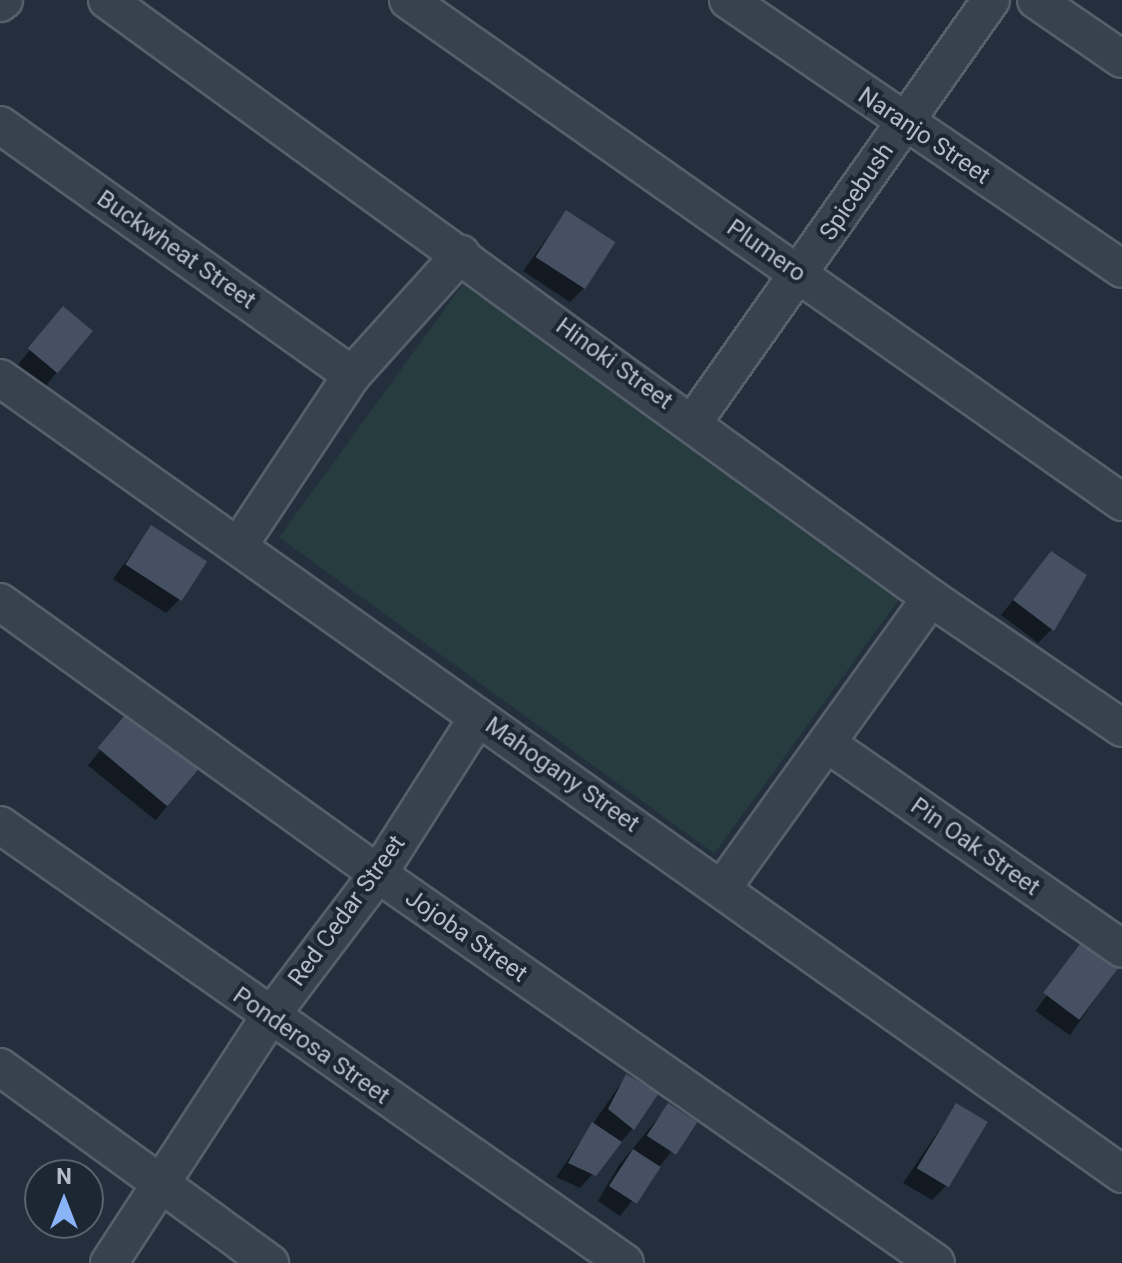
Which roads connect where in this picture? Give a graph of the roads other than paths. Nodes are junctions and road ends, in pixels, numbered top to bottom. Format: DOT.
graph roads {
  1 [pos="107,0"];
  2 [pos="408,0"];
  3 [pos="728,0"];
  4 [pos="991,0"];
  5 [pos="1036,0"];
  6 [pos="1122,59"];
  7 [pos="904,123"];
  8 [pos="0,125"];
  9 [pos="461,254"];
  10 [pos="1122,269"];
  11 [pos="801,275"];
  12 [pos="352,375"];
  13 [pos="0,378"];
  14 [pos="694,421"];
  15 [pos="1122,502"];
  16 [pos="239,545"];
  17 [pos="931,598"];
  18 [pos="0,602"];
  19 [pos="478,717"];
  20 [pos="1122,728"];
  21 [pos="829,745"];
  22 [pos="0,825"];
  23 [pos="378,874"];
  24 [pos="723,887"];
  25 [pos="1122,949"];
  26 [pos="269,1018"];
  27 [pos="0,1067"];
  28 [pos="1122,1174"];
  29 [pos="162,1188"];
  30 [pos="109,1263"];
  31 [pos="270,1263"];
  32 [pos="625,1263"];
  33 [pos="936,1263"];
  1 -- 9 [label="street, Hinoki Street"];
  2 -- 11 [label="street, Plumero"];
  3 -- 7 [label="street, Naranjo Street"];
  4 -- 7 [label="street, Spicebush"];
  5 -- 6 [label="street"];
  7 -- 10 [label="street, Naranjo Street"];
  7 -- 11 [label="street, Spicebush"];
  8 -- 12 [label="street, Buckwheat Street"];
  9 -- 12 [label="street"];
  9 -- 14 [label="street, Hinoki Street"];
  11 -- 14 [label="street, Spicebush"];
  11 -- 15 [label="street, Plumero"];
  12 -- 16 [label="street"];
  13 -- 16 [label="street, Mahogany Street"];
  14 -- 17 [label="street, Hinoki Street"];
  16 -- 19 [label="street, Mahogany Street"];
  17 -- 20 [label="street, Hinoki Street"];
  17 -- 21 [label="street"];
  18 -- 23 [label="street, Jojoba Street"];
  19 -- 23 [label="street, Red Cedar Street"];
  19 -- 24 [label="street, Mahogany Street"];
  21 -- 24 [label="street"];
  21 -- 25 [label="street, Pin Oak Street"];
  22 -- 26 [label="street, Ponderosa Street"];
  23 -- 26 [label="street, Red Cedar Street"];
  23 -- 33 [label="street, Jojoba Street"];
  24 -- 28 [label="street, Mahogany Street"];
  26 -- 29 [label="street, Red Cedar Street"];
  26 -- 32 [label="street, Ponderosa Street"];
  27 -- 29 [label="street"];
  29 -- 30 [label="street, Red Cedar Street"];
  29 -- 31 [label="street"];
}
